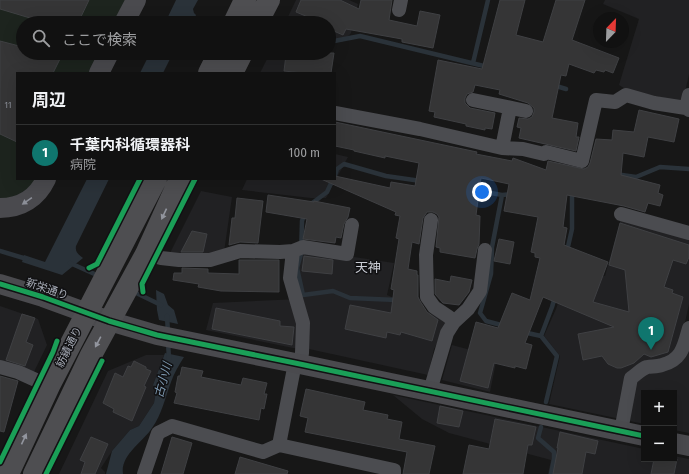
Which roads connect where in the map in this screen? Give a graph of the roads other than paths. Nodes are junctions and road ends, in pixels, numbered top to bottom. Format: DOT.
graph roads {
  1 [pos="136,0"];
  2 [pos="245,0"];
  3 [pos="269,0"];
  4 [pos="128,16"];
  5 [pos="237,16"];
  6 [pos="261,16"];
  7 [pos="106,60"];
  8 [pos="216,60"];
  9 [pos="238,60"];
  10 [pos="100,72"];
  11 [pos="210,72"];
  12 [pos="232,72"];
  13 [pos="473,100"];
  14 [pos="688,105"];
  15 [pos="510,108"];
  16 [pos="526,111"];
  17 [pos="336,113"];
  18 [pos="502,148"];
  19 [pos="45,180"];
  20 [pos="156,180"];
  21 [pos="180,180"];
  22 [pos="0,208"];
  23 [pos="621,214"];
  24 [pos="431,220"];
  25 [pos="352,225"];
  26 [pos="689,233"];
  27 [pos="298,249"];
  28 [pos="485,250"];
  29 [pos="146,254"];
  30 [pos="0,284"];
  31 [pos="90,306"];
  32 [pos="113,315"];
  33 [pos="454,322"];
  34 [pos="689,328"];
  35 [pos="298,364"];
  36 [pos="0,367"];
  37 [pos="49,386"];
  38 [pos="430,392"];
  39 [pos="621,431"];
  40 [pos="641,435"];
  41 [pos="677,444"];
  42 [pos="279,445"];
  43 [pos="689,446"];
  44 [pos="8,474"];
  45 [pos="34,474"];
  46 [pos="144,474"];
  47 [pos="394,474"];
  1 -- 4 [label="street"];
  2 -- 5 [label="highway"];
  3 -- 6 [label="highway"];
  7 -- 10 [label="street"];
  8 -- 11 [label="highway"];
  9 -- 12 [label="highway"];
  13 -- 15 [label="street"];
  14 -- 18 [label="street"];
  15 -- 16 [label="street"];
  15 -- 18 [label="street"];
  17 -- 18 [label="street"];
  19 -- 22 [label="street, one-way"];
  20 -- 31 [label="highway, 紡績通り"];
  21 -- 29 [label="highway, one-way"];
  23 -- 26 [label="street"];
  24 -- 33 [label="street"];
  25 -- 27 [label="street"];
  27 -- 29 [label="street"];
  27 -- 35 [label="street"];
  28 -- 33 [label="street"];
  29 -- 32 [label="highway"];
  30 -- 31 [label="street, 新栄通り"];
  31 -- 32 [label="street, 新栄通り"];
  31 -- 37 [label="highway, 紡績通り"];
  32 -- 35 [label="street, 新栄通り"];
  32 -- 45 [label="highway, one-way"];
  33 -- 38 [label="street"];
  34 -- 39 [label="street"];
  35 -- 38 [label="street, 新栄通り"];
  35 -- 42 [label="street"];
  36 -- 37 [label="street"];
  44 -- 37 [label="highway, 紡績通り, one-way"];
  38 -- 39 [label="street, 新栄通り"];
  39 -- 40 [label="street, 新栄通り"];
  41 -- 43 [label="street"];
  42 -- 46 [label="street"];
  42 -- 47 [label="street"];
}
